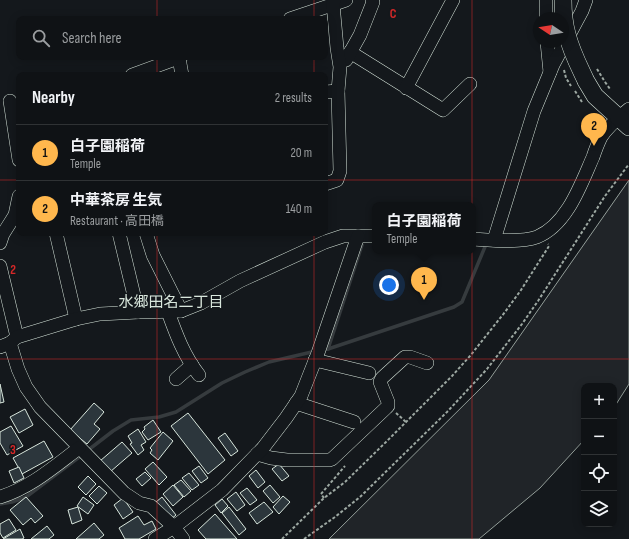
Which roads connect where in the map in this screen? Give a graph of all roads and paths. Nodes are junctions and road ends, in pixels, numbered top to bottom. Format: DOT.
graph roads {
  1 [pos="346,0"];
  2 [pos="372,0"];
  3 [pos="453,0"];
  4 [pos="546,0"];
  5 [pos="563,0"];
  6 [pos="586,0"];
  7 [pos="334,2"];
  8 [pos="546,12"];
  9 [pos="298,16"];
  10 [pos="548,48"];
  11 [pos="350,52"];
  12 [pos="172,60"];
  13 [pos="180,60"];
  14 [pos="595,64"];
  15 [pos="340,67"];
  16 [pos="140,72"];
  17 [pos="182,72"];
  18 [pos="550,72"];
  19 [pos="470,84"];
  20 [pos="406,88"];
  21 [pos="332,92"];
  22 [pos="612,92"];
  23 [pos="10,101"];
  24 [pos="626,120"];
  25 [pos="16,140"];
  26 [pos="629,164"];
  27 [pos="328,183"];
  28 [pos="16,215"];
  29 [pos="57,236"];
  30 [pos="120,236"];
  31 [pos="147,236"];
  32 [pos="358,236"];
  33 [pos="372,236"];
  34 [pos="324,237"];
  35 [pos="477,239"];
  36 [pos="494,240"];
  37 [pos="0,243"];
  38 [pos="549,246"];
  39 [pos="0,266"];
  40 [pos="181,311"];
  41 [pos="138,312"];
  42 [pos="168,312"];
  43 [pos="76,319"];
  44 [pos="9,342"];
  45 [pos="425,349"];
  46 [pos="318,352"];
  47 [pos="368,373"];
  48 [pos="176,379"];
  49 [pos="296,403"];
  50 [pos="354,422"];
  51 [pos="84,452"];
  52 [pos="257,454"];
  53 [pos="0,497"];
  54 [pos="174,527"];
  55 [pos="155,539"];
  56 [pos="183,539"];
  57 [pos="282,539"];
  58 [pos="304,539"];
  1 -- 7 [label="street"];
  2 -- 11 [label="street"];
  3 -- 20 [label="street"];
  4 -- 8 [label="street"];
  5 -- 24 [label="main road, bridge"];
  6 -- 18 [label="street"];
  7 -- 9 [label="street"];
  7 -- 15 [label="street"];
  10 -- 18 [label="street"];
  11 -- 15 [label="street"];
  11 -- 20 [label="street"];
  12 -- 16 [label="street"];
  13 -- 17 [label="street"];
  14 -- 22 [label="path, bridge"];
  15 -- 21 [label="street"];
  18 -- 36 [label="street"];
  19 -- 20 [label="street"];
  21 -- 27 [label="street"];
  23 -- 25 [label="street"];
  24 -- 36 [label="street"];
  26 -- 58 [label="path"];
  28 -- 37 [label="street"];
  29 -- 43 [label="street"];
  30 -- 41 [label="street"];
  31 -- 40 [label="street"];
  32 -- 33 [label="street"];
  32 -- 34 [label="street"];
  32 -- 46 [label="street"];
  34 -- 40 [label="street"];
  35 -- 36 [label="street"];
  38 -- 57 [label="path"];
  39 -- 44 [label="street"];
  40 -- 42 [label="street"];
  41 -- 42 [label="street"];
  41 -- 43 [label="street"];
  42 -- 48 [label="street"];
  43 -- 44 [label="street"];
  44 -- 51 [label="street"];
  45 -- 52 [label="street"];
  46 -- 47 [label="street"];
  46 -- 49 [label="street"];
  49 -- 50 [label="street"];
  49 -- 52 [label="street"];
  51 -- 53 [label="street"];
  51 -- 54 [label="street"];
  52 -- 54 [label="street"];
  54 -- 55 [label="street"];
  54 -- 56 [label="street"];
}
